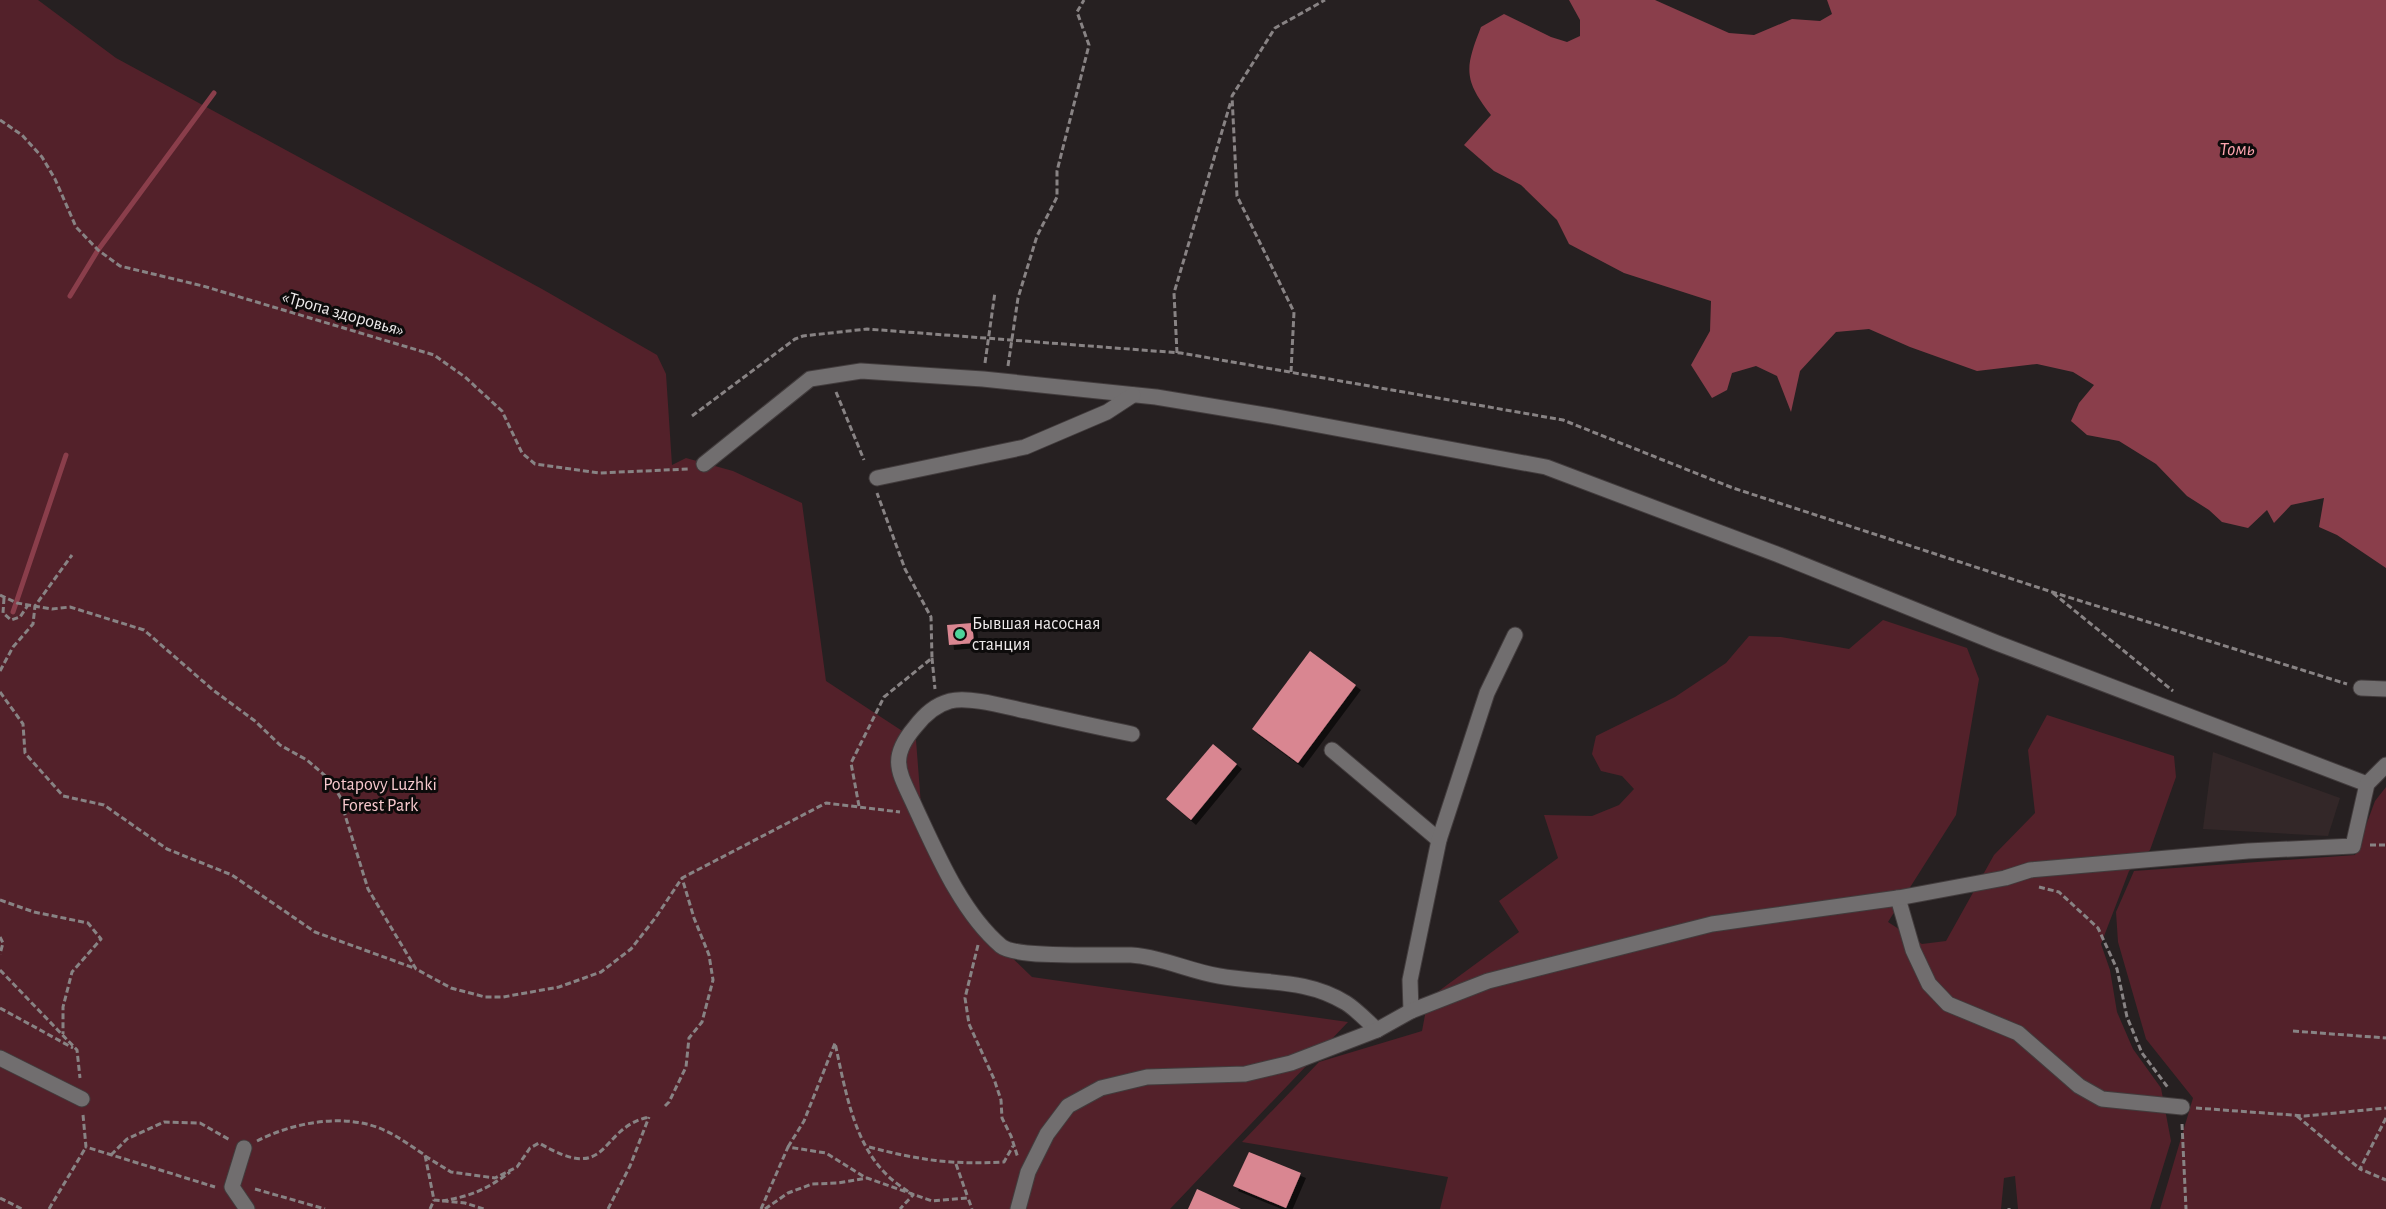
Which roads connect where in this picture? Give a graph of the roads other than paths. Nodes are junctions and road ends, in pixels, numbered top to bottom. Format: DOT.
graph roads {
  1 [pos="1133,395"];
  2 [pos="704,464"];
  3 [pos="875,481"];
  4 [pos="1515,635"];
  5 [pos="2361,688"];
  6 [pos="2386,689"];
  7 [pos="1132,734"];
  8 [pos="1332,750"];
  9 [pos="2386,765"];
  10 [pos="2367,784"];
  11 [pos="1439,840"];
  12 [pos="1898,898"];
  13 [pos="1411,1011"];
  14 [pos="1377,1030"];
  15 [pos="0,1058"];
  16 [pos="82,1099"];
  17 [pos="2182,1107"];
  18 [pos="244,1148"];
  19 [pos="247,1209"];
  20 [pos="1018,1209"];
  1 -- 2 [label="street"];
  1 -- 3 [label="street"];
  1 -- 10 [label="street"];
  4 -- 11 [label="street"];
  5 -- 6 [label="street"];
  7 -- 14 [label="street"];
  8 -- 11 [label="street"];
  9 -- 10 [label="street"];
  10 -- 12 [label="street"];
  11 -- 13 [label="street"];
  12 -- 13 [label="street"];
  12 -- 17 [label="street"];
  13 -- 14 [label="street"];
  14 -- 20 [label="street"];
  15 -- 16 [label="street"];
  18 -- 19 [label="street"];
}
